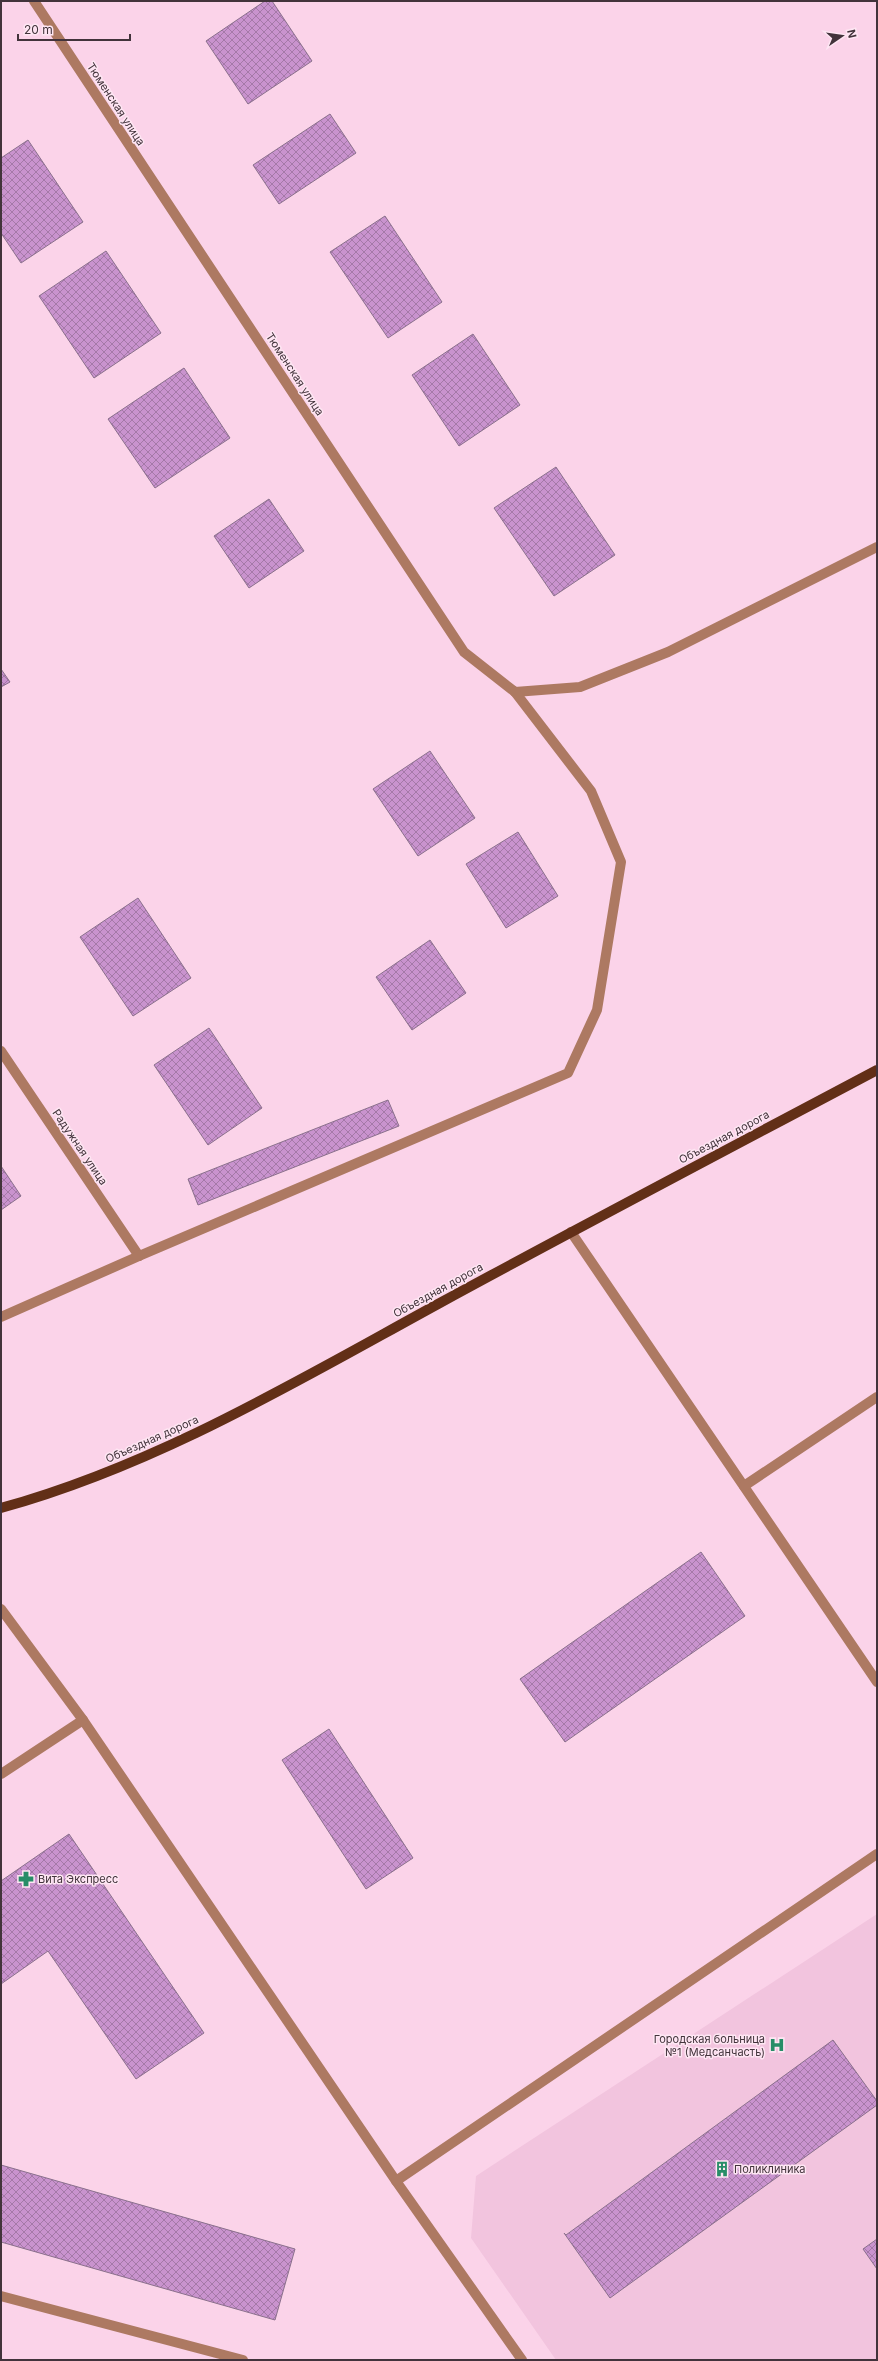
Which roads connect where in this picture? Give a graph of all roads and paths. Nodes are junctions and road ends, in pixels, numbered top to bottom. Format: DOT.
graph roads {
  1 [pos="34,1"];
  2 [pos="877,546"];
  3 [pos="515,692"];
  4 [pos="1,1051"];
  5 [pos="877,1070"];
  6 [pos="571,1232"];
  7 [pos="139,1256"];
  8 [pos="1,1317"];
  9 [pos="877,1396"];
  10 [pos="744,1486"];
  11 [pos="1,1508"];
  12 [pos="1,1610"];
  13 [pos="877,1682"];
  14 [pos="83,1720"];
  15 [pos="1,1774"];
  16 [pos="877,1854"];
  17 [pos="396,2181"];
  18 [pos="1,2296"];
  19 [pos="243,2360"];
  20 [pos="522,2360"];
  1 -- 3 [label="street, Тюменская улица"];
  2 -- 3 [label="street"];
  3 -- 7 [label="street, Тюменская улица"];
  4 -- 7 [label="street, Радужная улица"];
  5 -- 6 [label="main road, Объездная дорога"];
  6 -- 10 [label="street"];
  6 -- 11 [label="main road, Объездная дорога"];
  7 -- 8 [label="street, Тюменская улица"];
  9 -- 10 [label="street"];
  10 -- 13 [label="street"];
  12 -- 14 [label="street"];
  14 -- 15 [label="street"];
  14 -- 17 [label="street"];
  16 -- 17 [label="street"];
  17 -- 20 [label="street"];
  18 -- 19 [label="street"];
}
